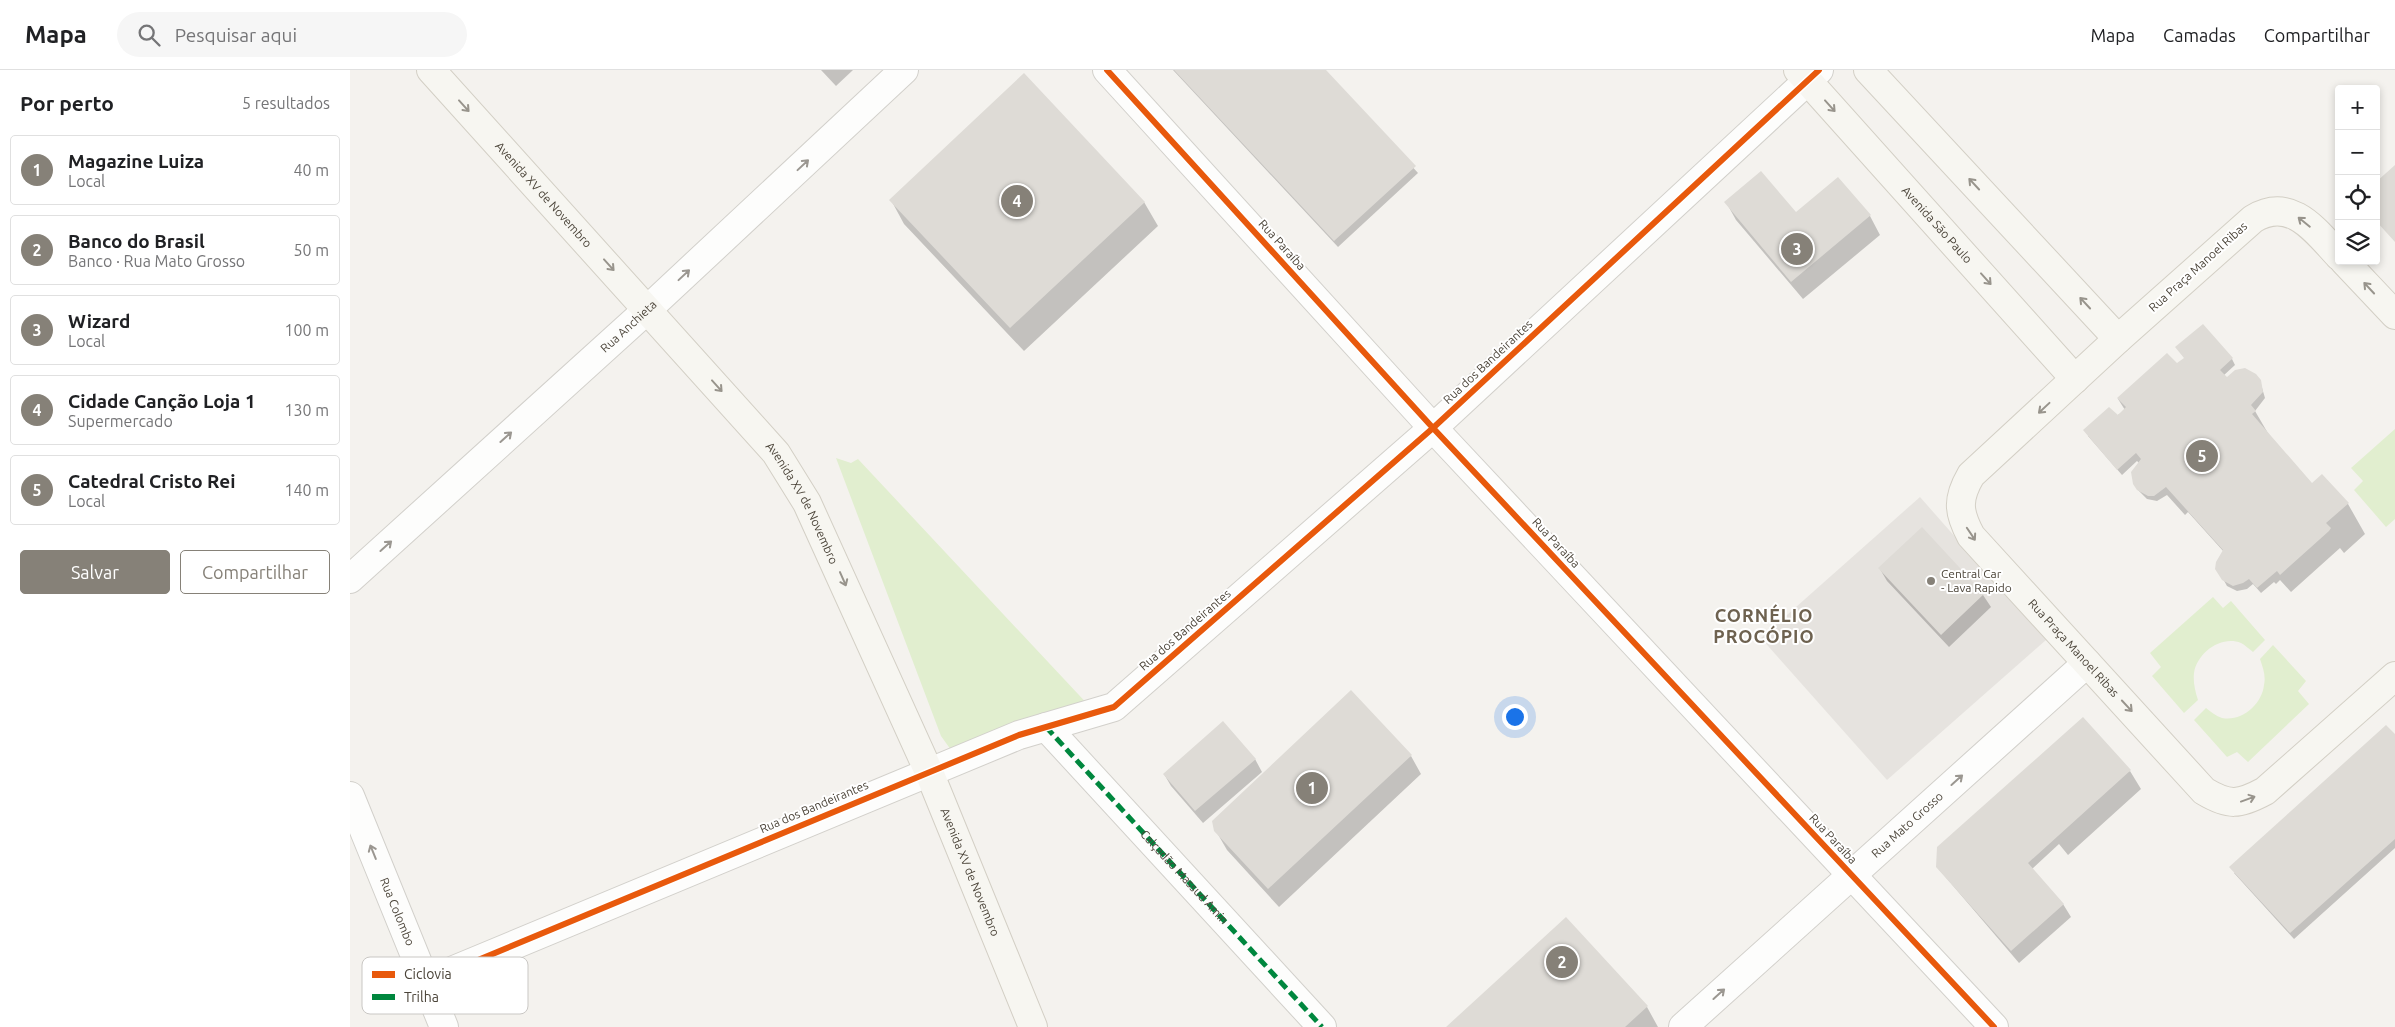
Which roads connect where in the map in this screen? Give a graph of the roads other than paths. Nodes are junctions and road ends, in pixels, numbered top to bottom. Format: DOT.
graph roads {
  1 [pos="431,70"];
  2 [pos="904,70"];
  3 [pos="1107,70"];
  4 [pos="1868,70"];
  5 [pos="1808,74"];
  6 [pos="2335,252"];
  7 [pos="2348,265"];
  8 [pos="648,309"];
  9 [pos="2395,316"];
  10 [pos="2118,339"];
  11 [pos="2075,379"];
  12 [pos="1433,428"];
  13 [pos="350,579"];
  14 [pos="2087,663"];
  15 [pos="2395,676"];
  16 [pos="1046,727"];
  17 [pos="930,772"];
  18 [pos="350,796"];
  19 [pos="1852,875"];
  20 [pos="415,957"];
  21 [pos="485,957"];
  22 [pos="439,1014"];
  23 [pos="444,1027"];
  24 [pos="1033,1027"];
  25 [pos="1322,1027"];
  26 [pos="1683,1027"];
  27 [pos="1994,1027"];
  1 -- 8 [label="street, Avenida XV de Novembro, one-way"];
  8 -- 2 [label="street, Rua Anchieta, one-way"];
  3 -- 12 [label="street, Rua Paraíba"];
  10 -- 4 [label="street, one-way"];
  5 -- 11 [label="street, Avenida São Paulo, one-way"];
  5 -- 12 [label="street, Rua dos Bandeirantes"];
  6 -- 10 [label="street, Rua Praça Manoel Ribas, one-way"];
  9 -- 7 [label="street, one-way"];
  13 -- 8 [label="street, Rua Anchieta, one-way"];
  8 -- 17 [label="street, Avenida XV de Novembro, one-way"];
  10 -- 11 [label="street, Rua Praça Manoel Ribas"];
  11 -- 14 [label="street, Rua Praça Manoel Ribas, one-way"];
  12 -- 16 [label="street, Rua dos Bandeirantes"];
  12 -- 19 [label="street, Rua Paraíba"];
  14 -- 15 [label="street, Rua Praça Manoel Ribas, one-way"];
  19 -- 14 [label="street, Rua Mato Grosso, one-way"];
  16 -- 17 [label="street, Rua dos Bandeirantes"];
  16 -- 25 [label="street, Calçadão Massud Amin"];
  17 -- 21 [label="street, Rua dos Bandeirantes"];
  17 -- 24 [label="street, Avenida XV de Novembro"];
  20 -- 18 [label="street, Rua Colombo, one-way"];
  26 -- 19 [label="street, Rua Mato Grosso, one-way"];
  19 -- 27 [label="street, Rua Paraíba"];
  22 -- 23 [label="street, Rua Colombo"];
}
